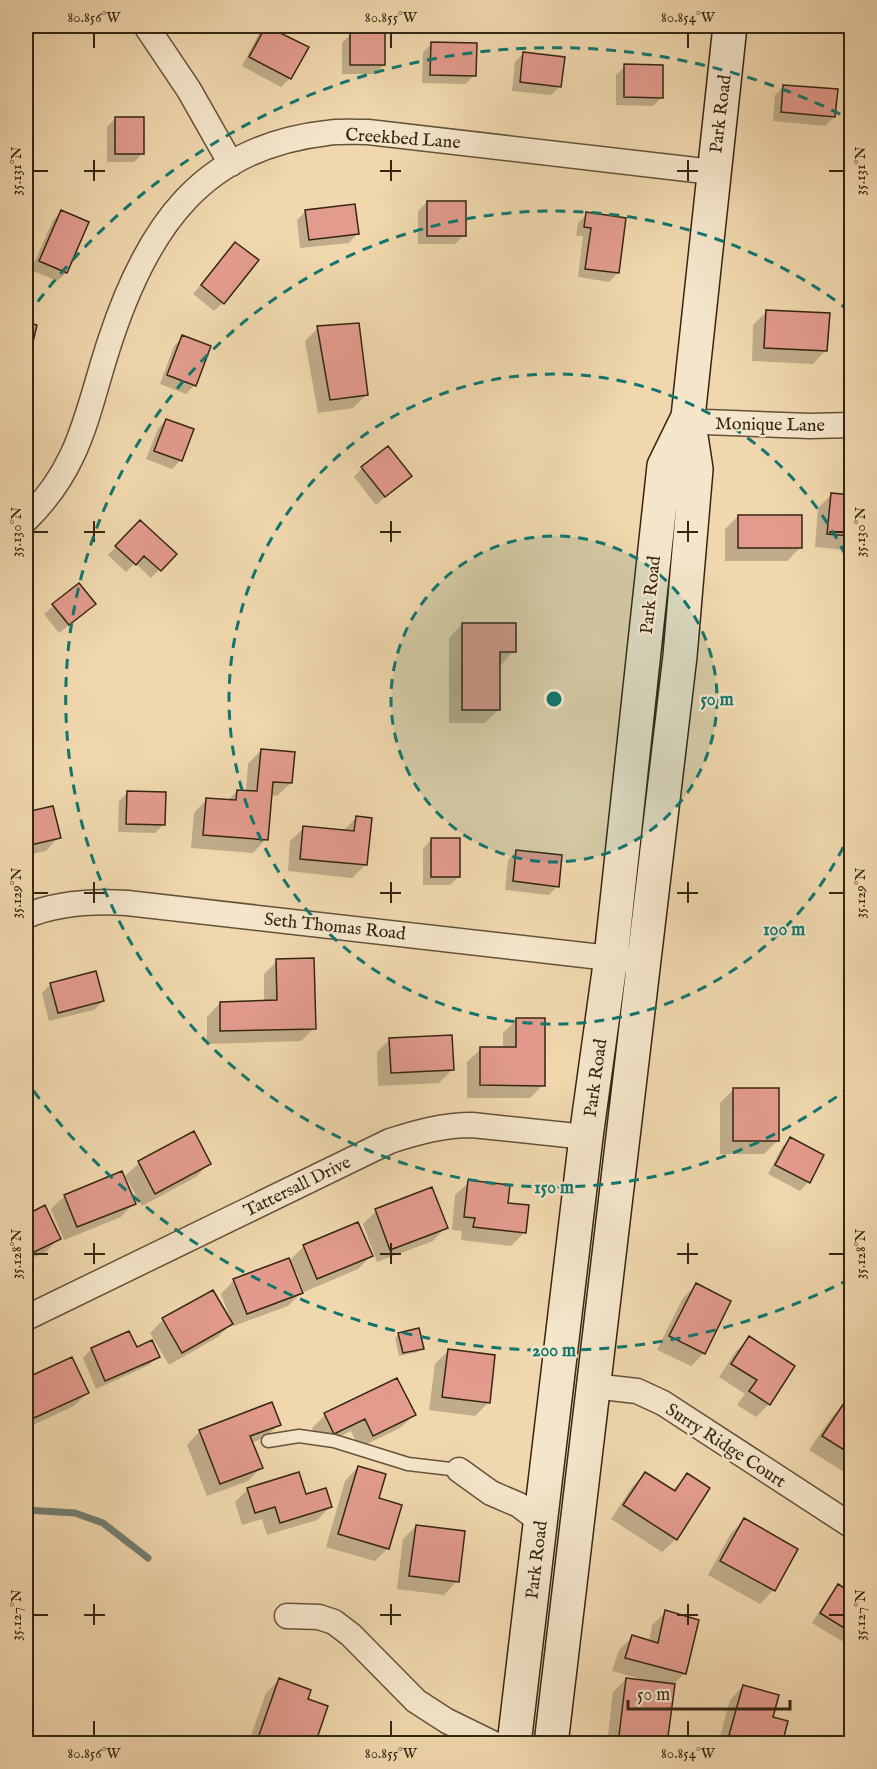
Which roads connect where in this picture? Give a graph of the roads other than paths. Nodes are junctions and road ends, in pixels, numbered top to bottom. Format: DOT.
graph roads {
  1 [pos="146,26"];
  2 [pos="730,26"];
  3 [pos="231,164"];
  4 [pos="713,172"];
  5 [pos="688,417"];
  6 [pos="852,425"];
  7 [pos="26,520"];
  8 [pos="26,916"];
  9 [pos="611,957"];
  10 [pos="645,962"];
  11 [pos="586,1137"];
  12 [pos="26,1318"];
  13 [pos="593,1386"];
  14 [pos="268,1441"];
  15 [pos="459,1470"];
  16 [pos="541,1522"];
  17 [pos="852,1526"];
  18 [pos="286,1616"];
  19 [pos="494,1743"];
  20 [pos="514,1743"];
  21 [pos="551,1743"];
  1 -- 3 [label="street"];
  2 -- 4 [label="main road, Park Road"];
  3 -- 4 [label="street, Creekbed Lane"];
  3 -- 7 [label="street, Creekbed Lane"];
  4 -- 5 [label="main road, Park Road"];
  5 -- 6 [label="street, Monique Lane"];
  5 -- 9 [label="main road, Park Road"];
  5 -- 10 [label="main road, Park Road"];
  8 -- 9 [label="street, Seth Thomas Road"];
  9 -- 10 [label="street, Seth Thomas Road"];
  9 -- 11 [label="main road, Park Road"];
  10 -- 13 [label="main road, Park Road"];
  11 -- 12 [label="street, Tattersall Drive"];
  11 -- 16 [label="main road, Park Road"];
  13 -- 17 [label="street, Surry Ridge Court"];
  13 -- 21 [label="main road, Park Road"];
  14 -- 15 [label="lane"];
  15 -- 16 [label="street"];
  16 -- 20 [label="main road, Park Road"];
  18 -- 19 [label="street"];
}
